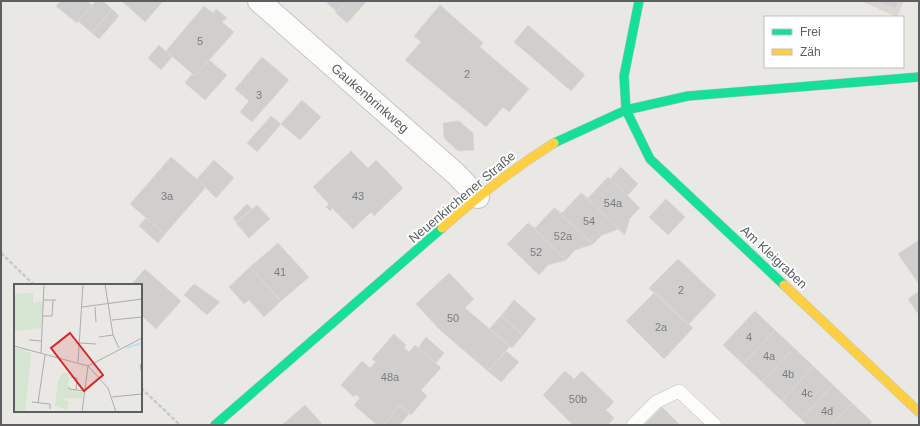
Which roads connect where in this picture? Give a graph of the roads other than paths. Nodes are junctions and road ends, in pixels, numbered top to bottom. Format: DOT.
graph roads {
  1 [pos="259,1"];
  2 [pos="639,1"];
  3 [pos="919,77"];
  4 [pos="626,110"];
  5 [pos="478,197"];
  6 [pos="919,412"];
  7 [pos="215,425"];
  8 [pos="633,425"];
  9 [pos="715,425"];
  1 -- 5 [label="street, Gaukenbrinkweg"];
  2 -- 4 [label="main road"];
  3 -- 4 [label="main road, Neuenkirchener Straße"];
  4 -- 5 [label="main road, Neuenkirchener Straße"];
  4 -- 6 [label="main road, Am Kleigraben"];
  5 -- 7 [label="main road, Neuenkirchener Straße"];
  8 -- 9 [label="lane"];
}
